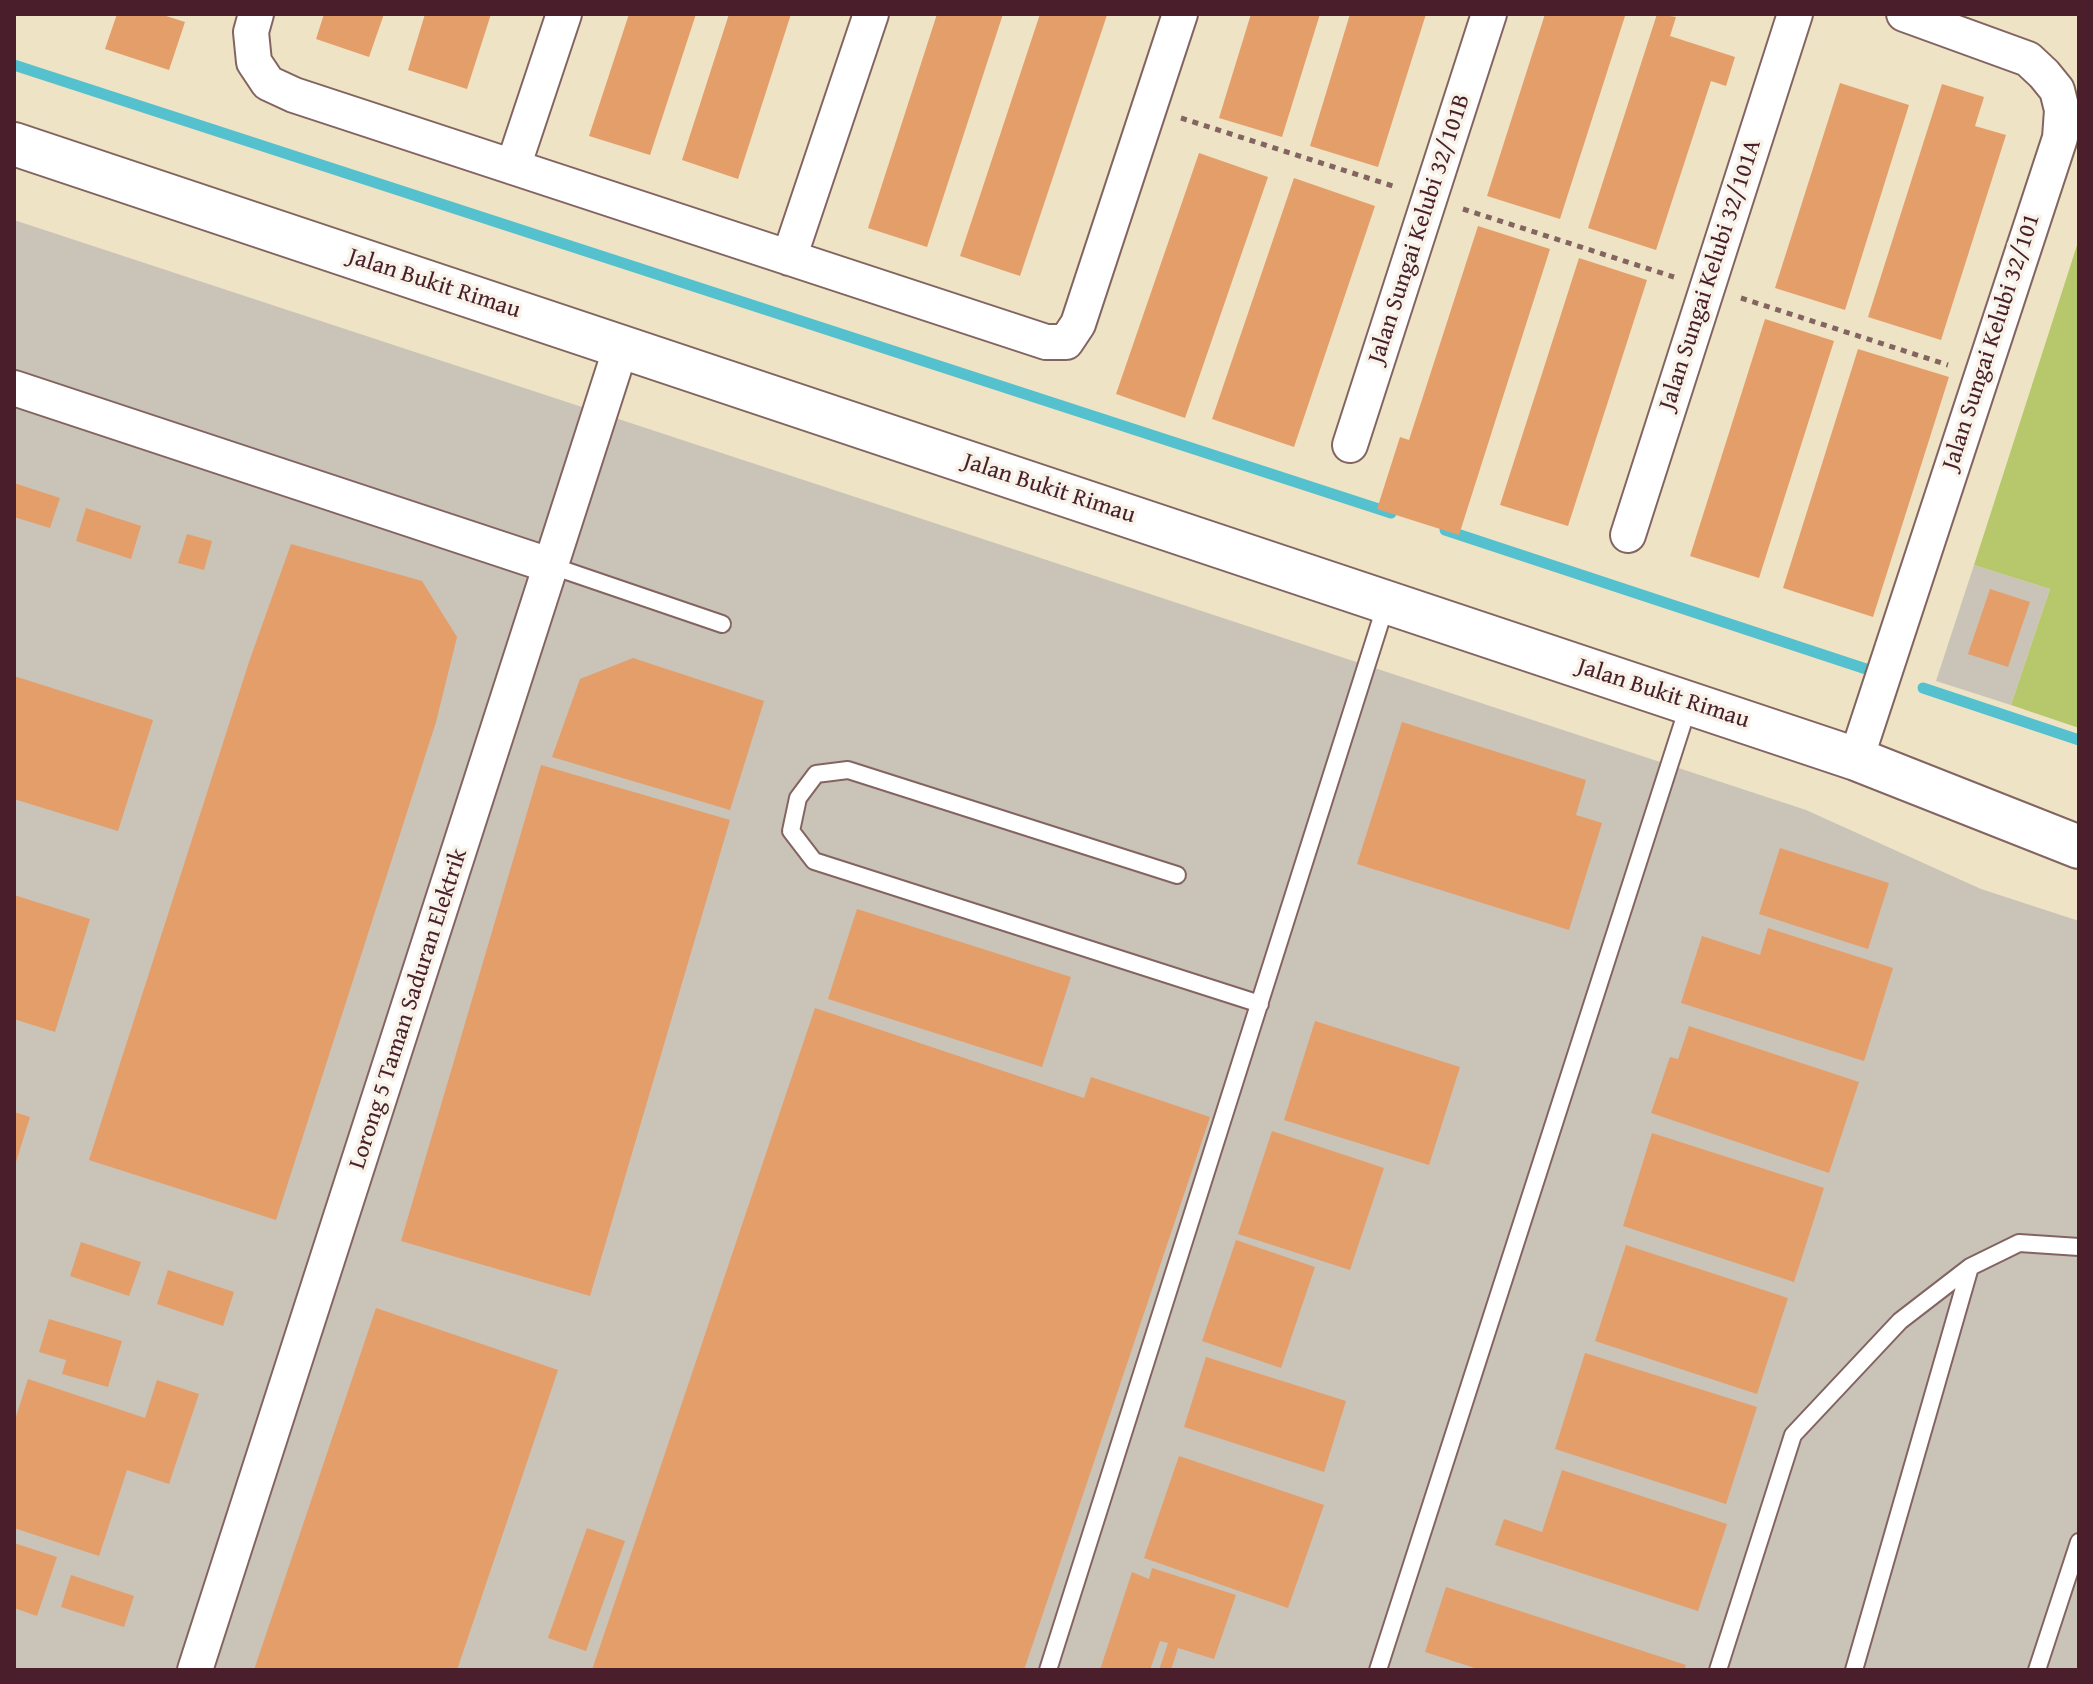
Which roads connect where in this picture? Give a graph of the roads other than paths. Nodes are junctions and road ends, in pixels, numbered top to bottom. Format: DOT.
graph roads {
  1 [pos="256,14"];
  2 [pos="564,14"];
  3 [pos="871,14"];
  4 [pos="1179,14"];
  5 [pos="1489,14"];
  6 [pos="1795,14"];
  7 [pos="1904,14"];
  8 [pos="14,144"];
  9 [pos="513,167"];
  10 [pos="789,258"];
  11 [pos="621,347"];
  12 [pos="14,388"];
  13 [pos="1350,445"];
  14 [pos="1628,535"];
  15 [pos="552,566"];
  16 [pos="1387,602"];
  17 [pos="722,624"];
  18 [pos="1689,703"];
  19 [pos="1856,759"];
  20 [pos="2079,847"];
  21 [pos="1177,875"];
  22 [pos="1260,1004"];
  23 [pos="2079,1247"];
  24 [pos="1970,1267"];
  25 [pos="2079,1542"];
  26 [pos="195,1670"];
  27 [pos="1048,1670"];
  28 [pos="1378,1670"];
  29 [pos="1718,1670"];
  30 [pos="1854,1670"];
  31 [pos="2037,1670"];
  1 -- 9 [label="street"];
  2 -- 9 [label="street"];
  3 -- 10 [label="street"];
  4 -- 10 [label="street"];
  5 -- 13 [label="street, Jalan Sungai Kelubi 32/101B"];
  6 -- 14 [label="street, Jalan Sungai Kelubi 32/101A"];
  7 -- 19 [label="street, Jalan Sungai Kelubi 32/101"];
  8 -- 11 [label="street, Jalan Bukit Rimau"];
  9 -- 10 [label="street"];
  11 -- 15 [label="street, Lorong 5 Taman Saduran Elektrik"];
  11 -- 16 [label="street, Jalan Bukit Rimau"];
  12 -- 15 [label="street"];
  15 -- 17 [label="lane"];
  15 -- 26 [label="street, Lorong 5 Taman Saduran Elektrik"];
  16 -- 18 [label="street, Jalan Bukit Rimau"];
  16 -- 22 [label="lane"];
  18 -- 19 [label="street, Jalan Bukit Rimau"];
  18 -- 28 [label="lane"];
  19 -- 20 [label="street, Jalan Bukit Rimau"];
  21 -- 22 [label="lane"];
  22 -- 27 [label="lane"];
  23 -- 24 [label="lane"];
  24 -- 29 [label="lane"];
  24 -- 30 [label="lane"];
  25 -- 31 [label="lane"];
}
